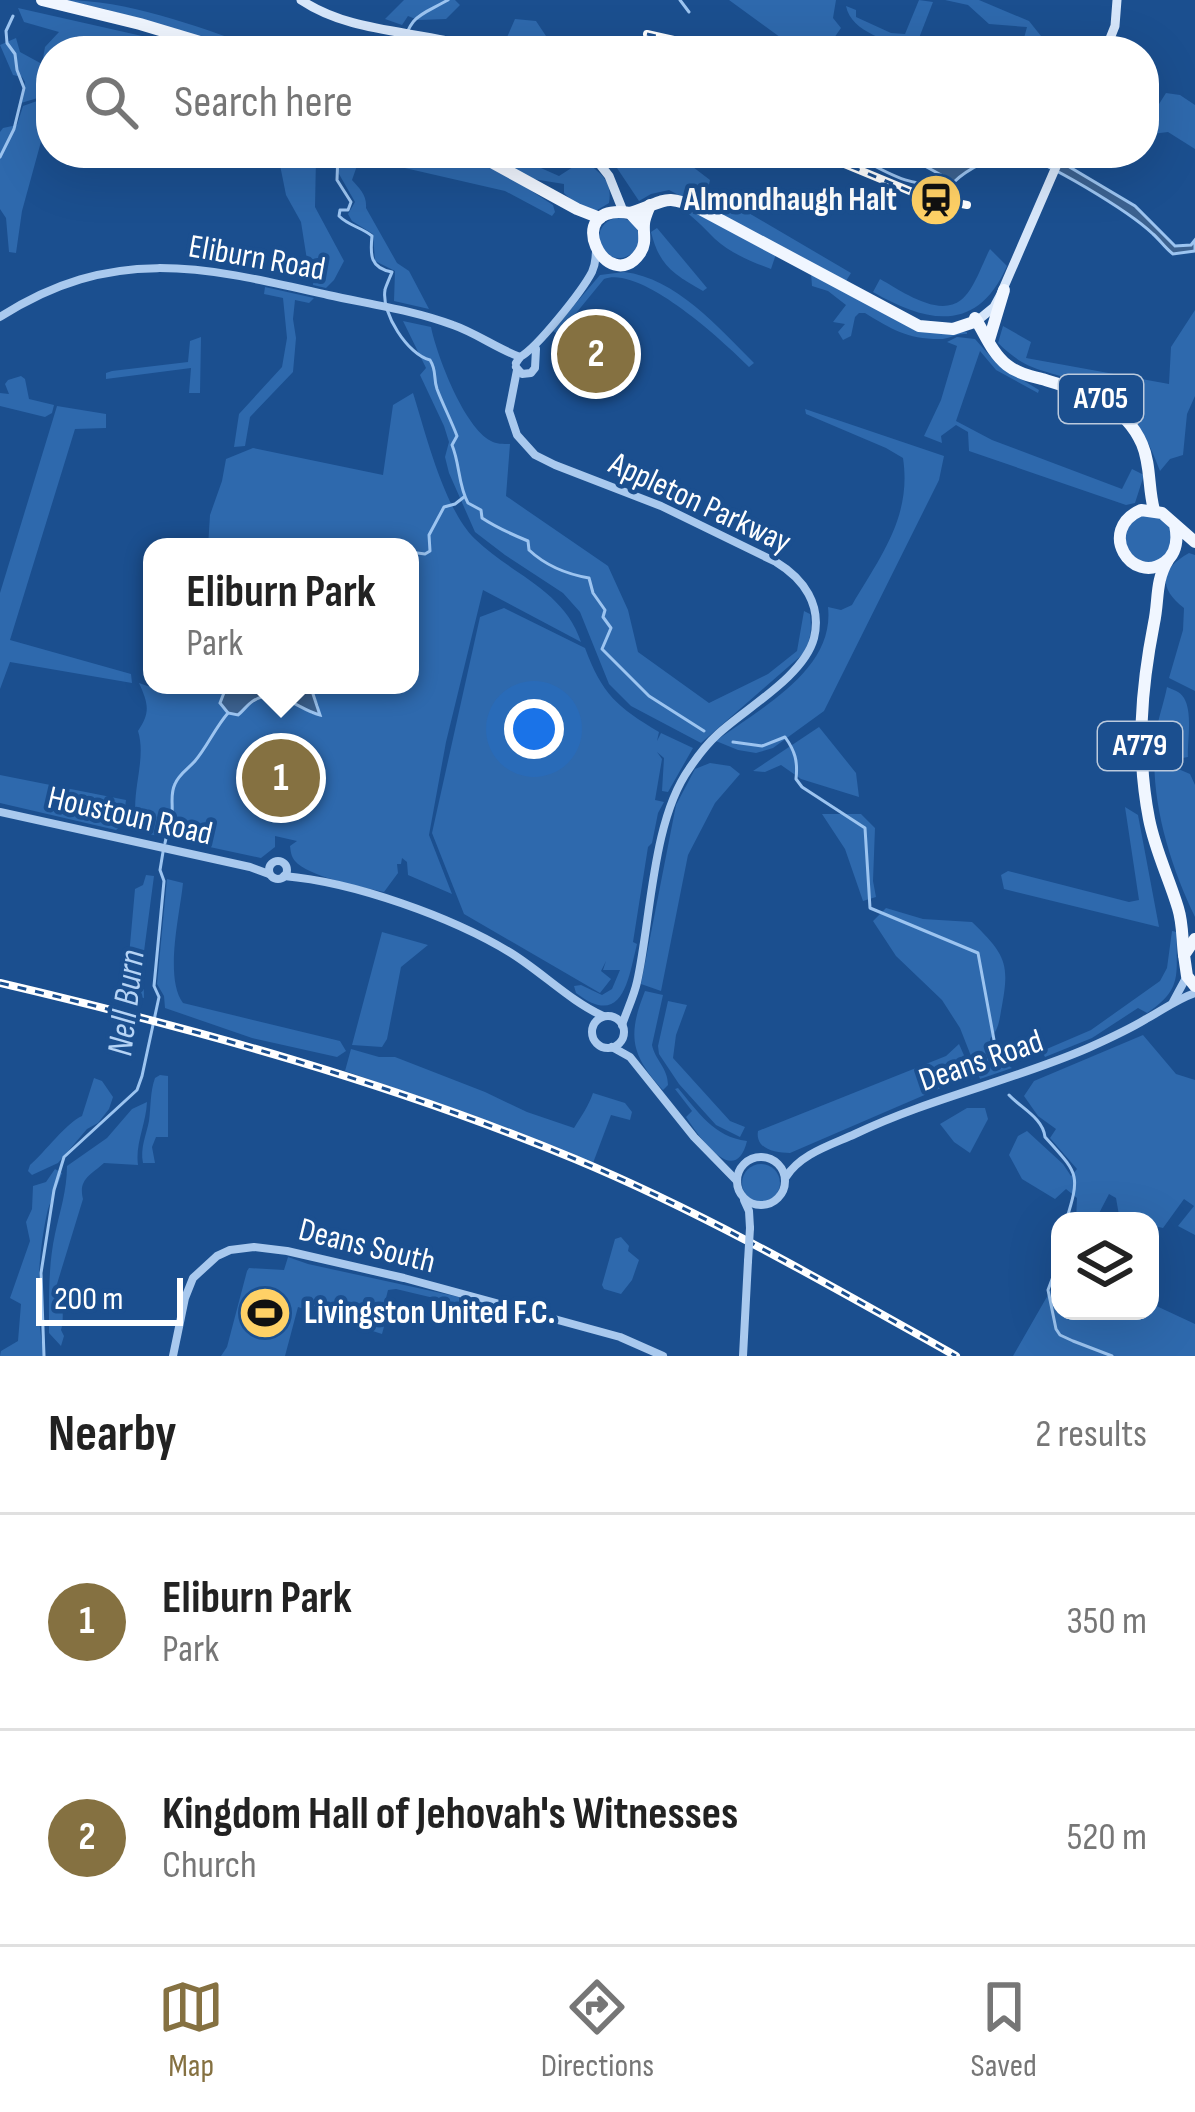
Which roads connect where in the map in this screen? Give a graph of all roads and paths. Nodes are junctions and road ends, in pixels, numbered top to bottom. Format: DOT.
graph roads {
  1 [pos="42,0"];
  2 [pos="302,0"];
  3 [pos="1117,0"];
  4 [pos="180,36"];
  5 [pos="416,36"];
  6 [pos="1111,36"];
  7 [pos="503,168"];
  8 [pos="603,168"];
  9 [pos="1056,168"];
  10 [pos="650,205"];
  11 [pos="612,217"];
  12 [pos="643,227"];
  13 [pos="596,250"];
  14 [pos="614,263"];
  15 [pos="590,276"];
  16 [pos="1004,287"];
  17 [pos="0,317"];
  18 [pos="975,319"];
  19 [pos="954,328"];
  20 [pos="988,342"];
  21 [pos="523,363"];
  22 [pos="1148,510"];
  23 [pos="1175,525"];
  24 [pos="1195,543"];
  25 [pos="1171,555"];
  26 [pos="1143,567"];
  27 [pos="1156,583"];
  28 [pos="0,812"];
  29 [pos="269,870"];
  30 [pos="285,872"];
  31 [pos="1178,907"];
  32 [pos="1195,926"];
  33 [pos="1195,939"];
  34 [pos="1184,955"];
  35 [pos="1192,986"];
  36 [pos="631,1000"];
  37 [pos="1172,1004"];
  38 [pos="585,1008"];
  39 [pos="606,1016"];
  40 [pos="593,1024"];
  41 [pos="623,1030"];
  42 [pos="612,1047"];
  43 [pos="629,1057"];
  44 [pos="802,1159"];
  45 [pos="775,1161"];
  46 [pos="718,1162"];
  47 [pos="740,1169"];
  48 [pos="786,1177"];
  49 [pos="736,1180"];
  50 [pos="744,1199"];
  51 [pos="766,1206"];
  52 [pos="750,1224"];
  53 [pos="173,1356"];
  54 [pos="663,1356"];
  55 [pos="743,1356"];
  1 -- 4 [label="main road"];
  2 -- 5 [label="main road"];
  3 -- 6 [label="main road"];
  7 -- 11 [label="main road"];
  8 -- 11 [label="main road"];
  9 -- 16 [label="main road"];
  10 -- 11 [label="main road, A705"];
  10 -- 12 [label="main road"];
  10 -- 19 [label="main road, A705"];
  11 -- 12 [label="main road"];
  11 -- 13 [label="main road"];
  12 -- 14 [label="main road"];
  13 -- 14 [label="main road"];
  13 -- 15 [label="street, Appleton Parkway"];
  14 -- 15 [label="street, Appleton Parkway"];
  15 -- 21 [label="street, Appleton Parkway"];
  16 -- 18 [label="main road"];
  16 -- 20 [label="main road"];
  17 -- 21 [label="street, Eliburn Road"];
  18 -- 19 [label="main road"];
  18 -- 20 [label="main road, A705"];
  19 -- 20 [label="main road, A705"];
  20 -- 22 [label="main road, A705"];
  21 -- 36 [label="street, Appleton Parkway"];
  22 -- 23 [label="main road"];
  22 -- 26 [label="main road, A705"];
  23 -- 24 [label="main road"];
  23 -- 25 [label="main road"];
  24 -- 25 [label="main road"];
  25 -- 26 [label="main road"];
  25 -- 27 [label="main road, A779"];
  26 -- 27 [label="main road"];
  27 -- 31 [label="main road, A779"];
  28 -- 29 [label="street, Houstoun Road"];
  29 -- 30 [label="street, Houstoun Road"];
  29 -- 30 [label="street, Houstoun Road"];
  30 -- 38 [label="street, Houstoun Road"];
  31 -- 32 [label="main road, A779"];
  31 -- 34 [label="main road, A779"];
  33 -- 34 [label="main road"];
  34 -- 35 [label="main road, A779"];
  35 -- 37 [label="street"];
  35 -- 37 [label="street, Deans Road"];
  36 -- 39 [label="street"];
  36 -- 41 [label="street, Appleton Parkway"];
  37 -- 44 [label="street, Deans Road"];
  38 -- 39 [label="street, Houstoun Road"];
  38 -- 40 [label="street, Houstoun Road"];
  39 -- 40 [label="street"];
  39 -- 41 [label="street"];
  40 -- 42 [label="street"];
  41 -- 42 [label="street"];
  41 -- 43 [label="street"];
  42 -- 43 [label="street"];
  43 -- 46 [label="street"];
  44 -- 45 [label="street, Deans Road"];
  44 -- 48 [label="street, Deans Road"];
  45 -- 47 [label="street"];
  45 -- 48 [label="street"];
  46 -- 47 [label="street"];
  46 -- 49 [label="street"];
  47 -- 49 [label="street"];
  48 -- 51 [label="street"];
  49 -- 50 [label="street"];
  50 -- 51 [label="street"];
  50 -- 52 [label="street"];
  51 -- 52 [label="street"];
  52 -- 55 [label="street, bridge"];
  53 -- 54 [label="street, Deans South"];
}
